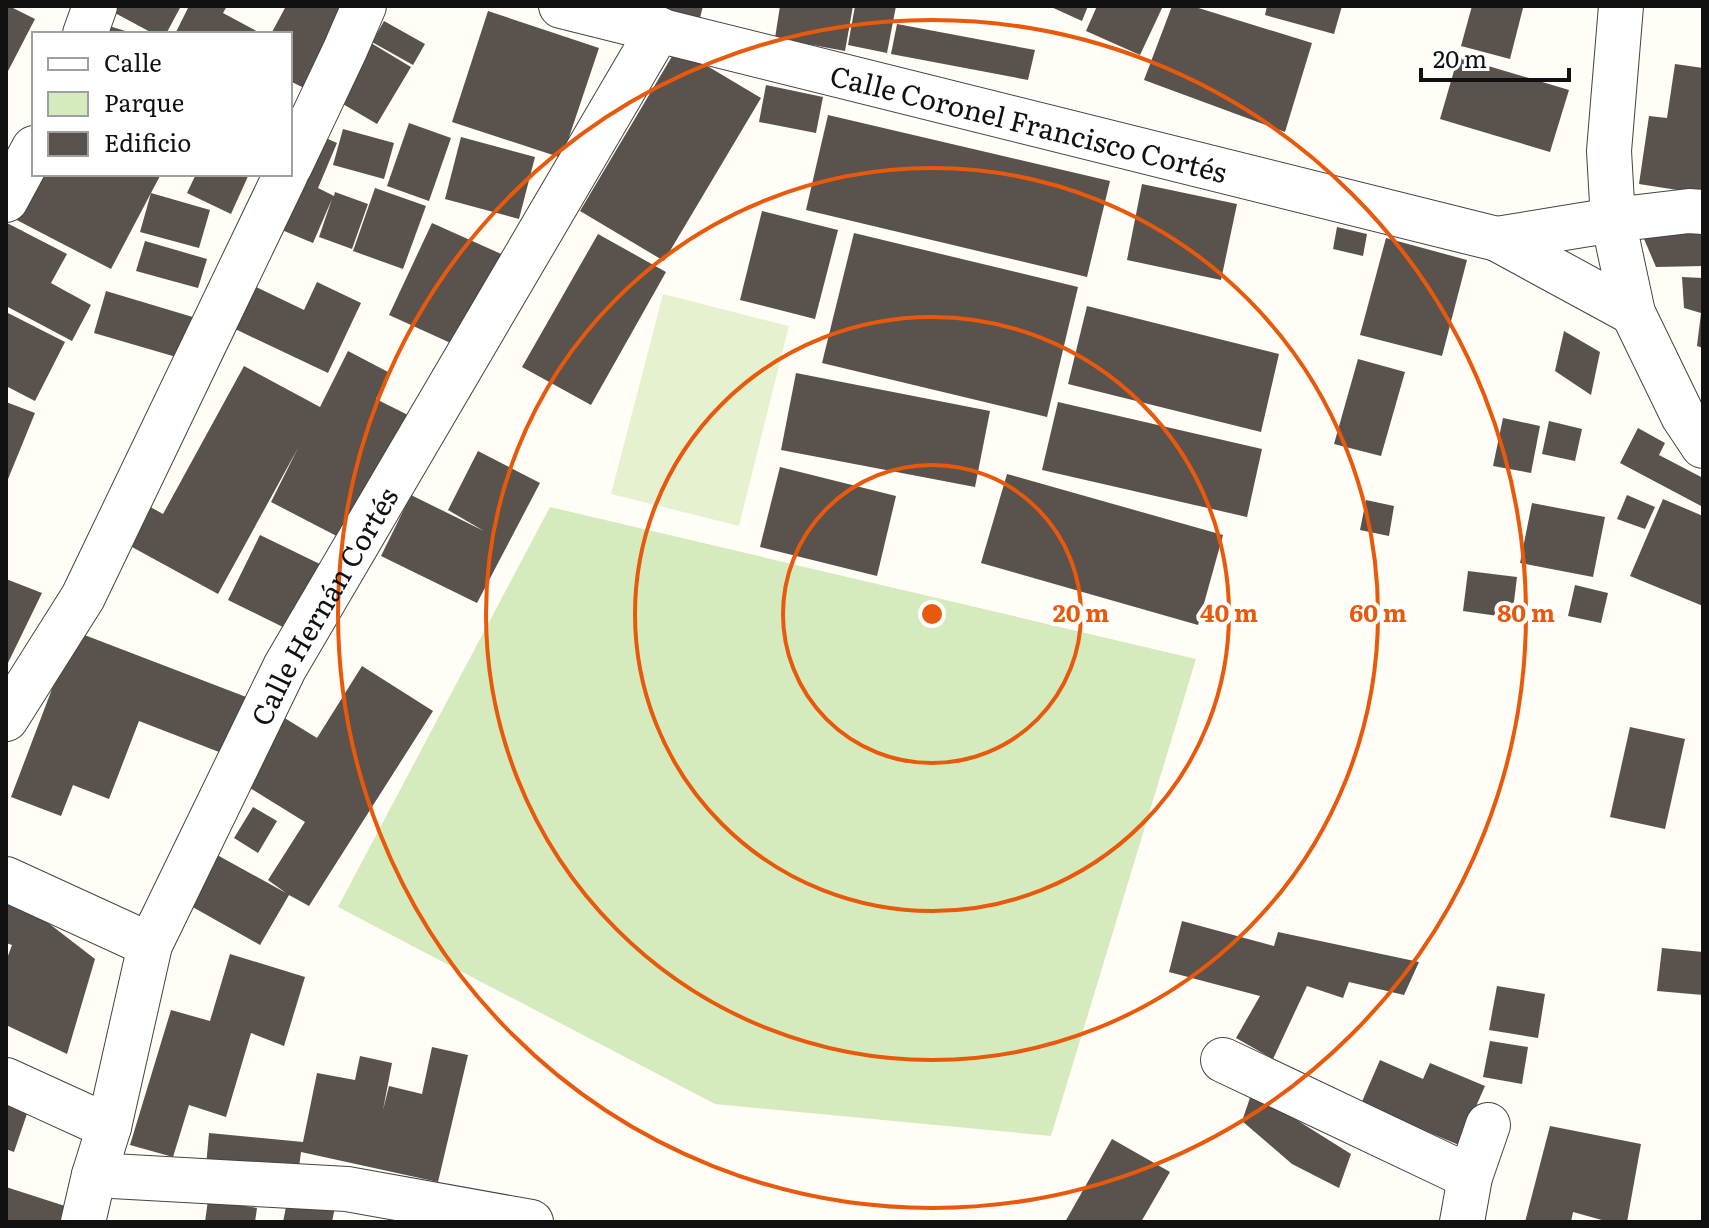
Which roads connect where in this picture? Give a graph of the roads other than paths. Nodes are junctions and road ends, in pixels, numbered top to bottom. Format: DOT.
graph roads {
  1 [pos="95,6"];
  2 [pos="364,6"];
  3 [pos="561,6"];
  4 [pos="1621,6"];
  5 [pos="607,11"];
  6 [pos="659,29"];
  7 [pos="86,32"];
  8 [pos="32,152"];
  9 [pos="292,162"];
  10 [pos="285,176"];
  11 [pos="6,200"];
  12 [pos="1703,212"];
  13 [pos="1613,220"];
  14 [pos="1497,239"];
  15 [pos="1633,313"];
  16 [pos="1703,446"];
  17 [pos="6,719"];
  18 [pos="6,879"];
  19 [pos="150,945"];
  20 [pos="1223,1060"];
  21 [pos="6,1080"];
  22 [pos="1488,1125"];
  23 [pos="109,1127"];
  24 [pos="94,1175"];
  25 [pos="1470,1177"];
  26 [pos="83,1222"];
  27 [pos="531,1222"];
  28 [pos="1462,1222"];
  1 -- 7 [label="street"];
  2 -- 9 [label="street"];
  3 -- 5 [label="street, Calle Coronel Francisco Cortés"];
  4 -- 13 [label="street"];
  5 -- 6 [label="street, Calle Coronel Francisco Cortés"];
  6 -- 14 [label="street, Calle Coronel Francisco Cortés"];
  6 -- 19 [label="street, Calle Hernán Cortés"];
  8 -- 11 [label="street"];
  10 -- 17 [label="street"];
  12 -- 13 [label="street, Calle Coronel Francisco Cortés"];
  13 -- 14 [label="street, Calle Coronel Francisco Cortés"];
  13 -- 15 [label="street"];
  14 -- 15 [label="street, Calle Coronel Francisco Cortés"];
  15 -- 16 [label="street"];
  18 -- 19 [label="street"];
  19 -- 23 [label="street, Calle Hernán Cortés"];
  20 -- 25 [label="street"];
  21 -- 23 [label="street"];
  22 -- 25 [label="street"];
  23 -- 24 [label="street, Calle Hernán Cortés"];
  24 -- 26 [label="street, Calle Hernán Cortés"];
  24 -- 27 [label="street"];
  25 -- 28 [label="street"];
}
